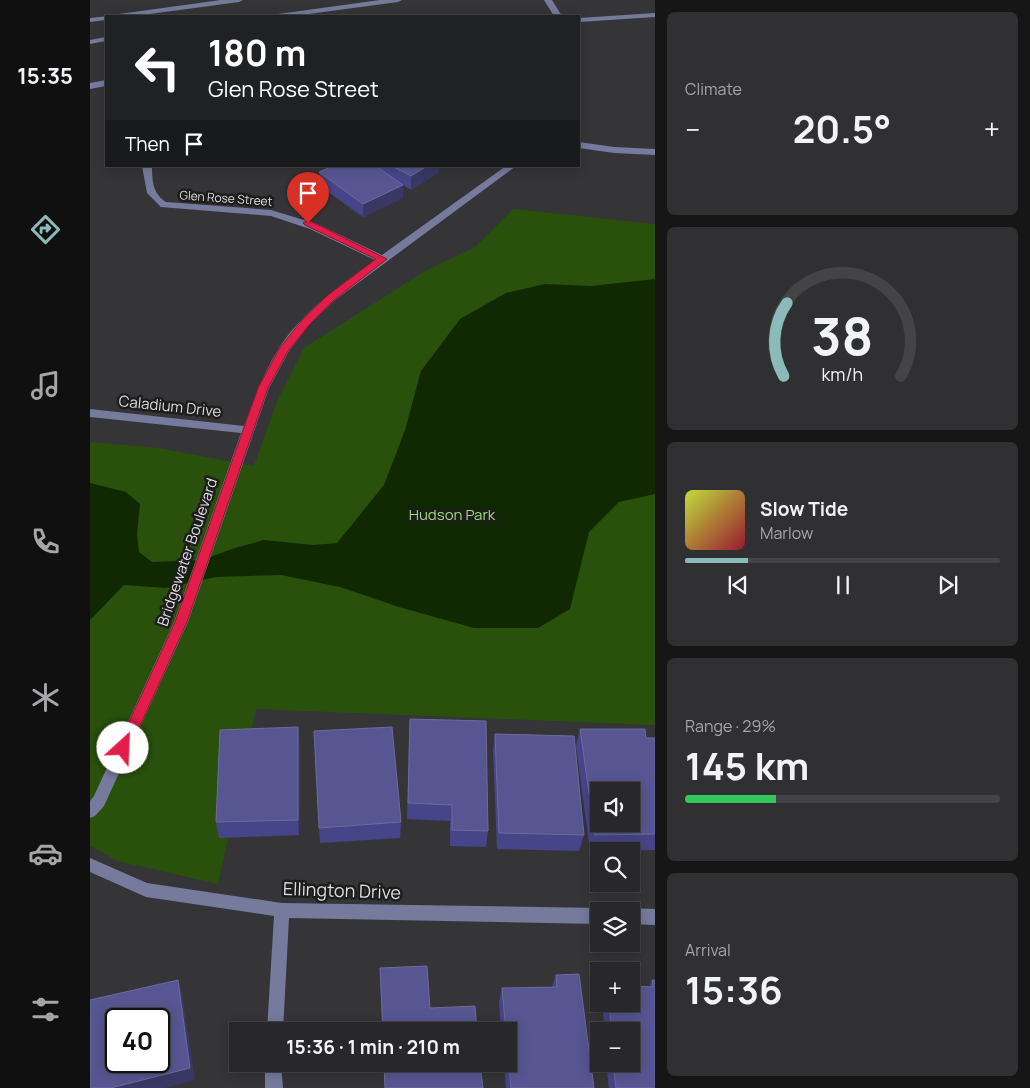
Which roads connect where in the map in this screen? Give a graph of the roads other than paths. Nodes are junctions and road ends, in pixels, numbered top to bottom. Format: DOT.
graph roads {
  1 [pos="239,0"];
  2 [pos="398,0"];
  3 [pos="548,0"];
  4 [pos="126,15"];
  5 [pos="286,15"];
  6 [pos="557,15"];
  7 [pos="655,15"];
  8 [pos="105,18"];
  9 [pos="90,20"];
  10 [pos="580,20"];
  11 [pos="105,40"];
  12 [pos="90,42"];
  13 [pos="105,84"];
  14 [pos="90,86"];
  15 [pos="580,145"];
  16 [pos="655,152"];
  17 [pos="148,167"];
  18 [pos="511,167"];
  19 [pos="382,259"];
  20 [pos="90,412"];
  21 [pos="248,430"];
  22 [pos="90,810"];
  23 [pos="90,865"];
  24 [pos="282,910"];
  25 [pos="590,916"];
  26 [pos="640,916"];
  27 [pos="655,917"];
  28 [pos="276,1022"];
  29 [pos="273,1072"];
  30 [pos="274,1088"];
  1 -- 4 [label="street"];
  2 -- 5 [label="street"];
  3 -- 6 [label="street"];
  7 -- 10 [label="street"];
  8 -- 9 [label="street"];
  11 -- 12 [label="street"];
  13 -- 14 [label="street"];
  15 -- 16 [label="street"];
  17 -- 19 [label="street, Glen Rose Street"];
  18 -- 19 [label="street, Bridgewater Boulevard"];
  19 -- 21 [label="street, Bridgewater Boulevard"];
  20 -- 21 [label="street, Caladium Drive"];
  21 -- 22 [label="street, Bridgewater Boulevard"];
  23 -- 24 [label="street, Ellington Drive"];
  24 -- 25 [label="street, Ellington Drive"];
  24 -- 28 [label="street"];
  26 -- 27 [label="street"];
  29 -- 30 [label="street"];
}
